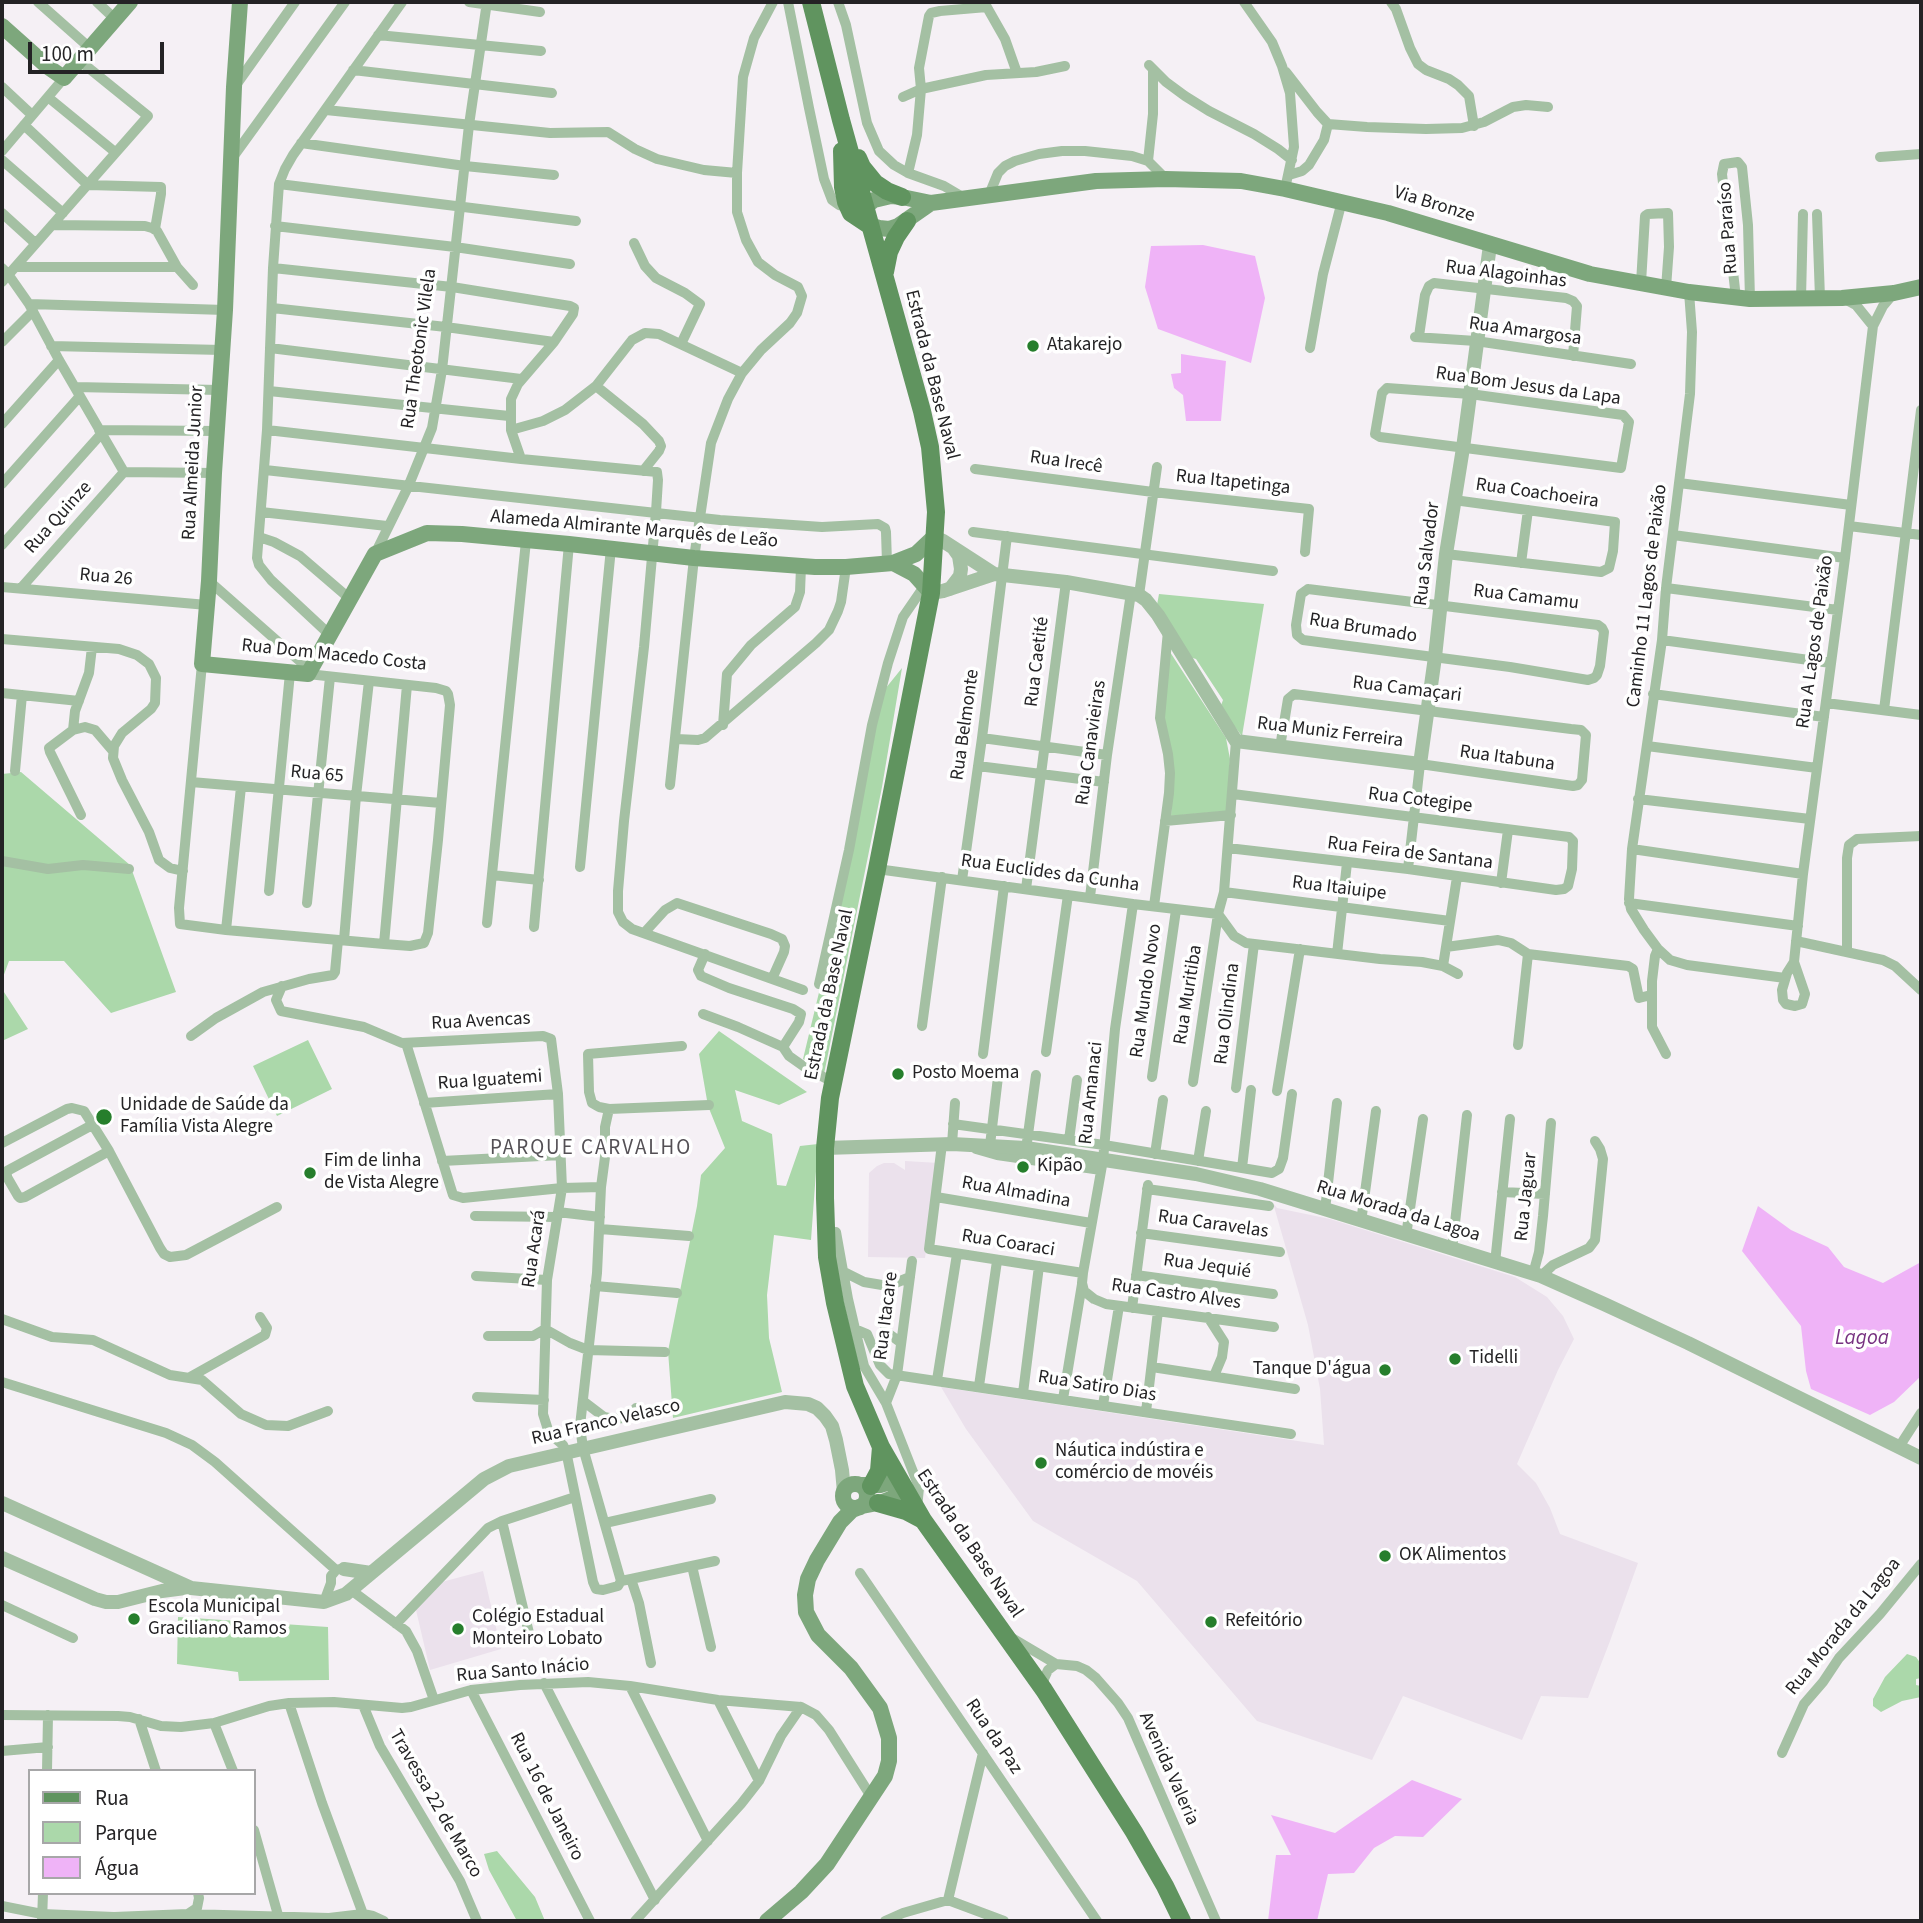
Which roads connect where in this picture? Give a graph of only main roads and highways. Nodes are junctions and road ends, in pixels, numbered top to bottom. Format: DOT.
graph roads {
  1 [pos="130,2"];
  2 [pos="811,2"];
  3 [pos="241,4"];
  4 [pos="2,26"];
  5 [pos="841,120"];
  6 [pos="902,197"];
  7 [pos="931,204"];
  8 [pos="857,207"];
  9 [pos="907,221"];
  10 [pos="869,225"];
  11 [pos="884,275"];
  12 [pos="1921,287"];
  13 [pos="934,537"];
  14 [pos="375,554"];
  15 [pos="890,563"];
  16 [pos="928,589"];
  17 [pos="202,664"];
  18 [pos="309,672"];
  19 [pos="825,1198"];
  20 [pos="836,1232"];
  21 [pos="881,1447"];
  22 [pos="902,1482"];
  23 [pos="855,1489"];
  24 [pos="870,1504"];
  25 [pos="920,1514"];
  26 [pos="840,1522"];
  27 [pos="767,1921"];
  28 [pos="1182,1921"];
  1 -- 4 [label="main road"];
  2 -- 5 [label="main road"];
  3 -- 17 [label="main road, Rua Almeida Junior"];
  5 -- 6 [label="main road"];
  5 -- 8 [label="main road"];
  6 -- 7 [label="main road, Via Bronze"];
  6 -- 8 [label="main road, Via Bronze"];
  7 -- 9 [label="main road, Via Bronze"];
  7 -- 12 [label="main road, Via Bronze"];
  8 -- 10 [label="main road"];
  9 -- 10 [label="main road, Via Bronze"];
  9 -- 11 [label="main road"];
  10 -- 11 [label="main road, Estrada da Base Naval"];
  11 -- 13 [label="main road, Estrada da Base Naval"];
  13 -- 15 [label="main road, Alameda Almirante Marquês de Leão"];
  13 -- 16 [label="main road, Estrada da Base Naval"];
  14 -- 15 [label="main road, Alameda Almirante Marquês de Leão"];
  14 -- 18 [label="main road, Rua Theotonic Vilela"];
  15 -- 16 [label="main road"];
  16 -- 19 [label="main road, Estrada da Base Naval"];
  17 -- 18 [label="main road, Rua Dom Macedo Costa"];
  19 -- 20 [label="main road"];
  19 -- 21 [label="main road, Estrada da Base Naval"];
  21 -- 22 [label="main road, Estrada da Base Naval"];
  21 -- 23 [label="main road"];
  22 -- 23 [label="main road"];
  22 -- 24 [label="main road"];
  22 -- 25 [label="main road, Estrada da Base Naval"];
  23 -- 24 [label="main road"];
  23 -- 26 [label="main road"];
  24 -- 25 [label="main road"];
  24 -- 26 [label="main road"];
  25 -- 28 [label="main road, Estrada da Base Naval"];
  26 -- 27 [label="main road"];
}
